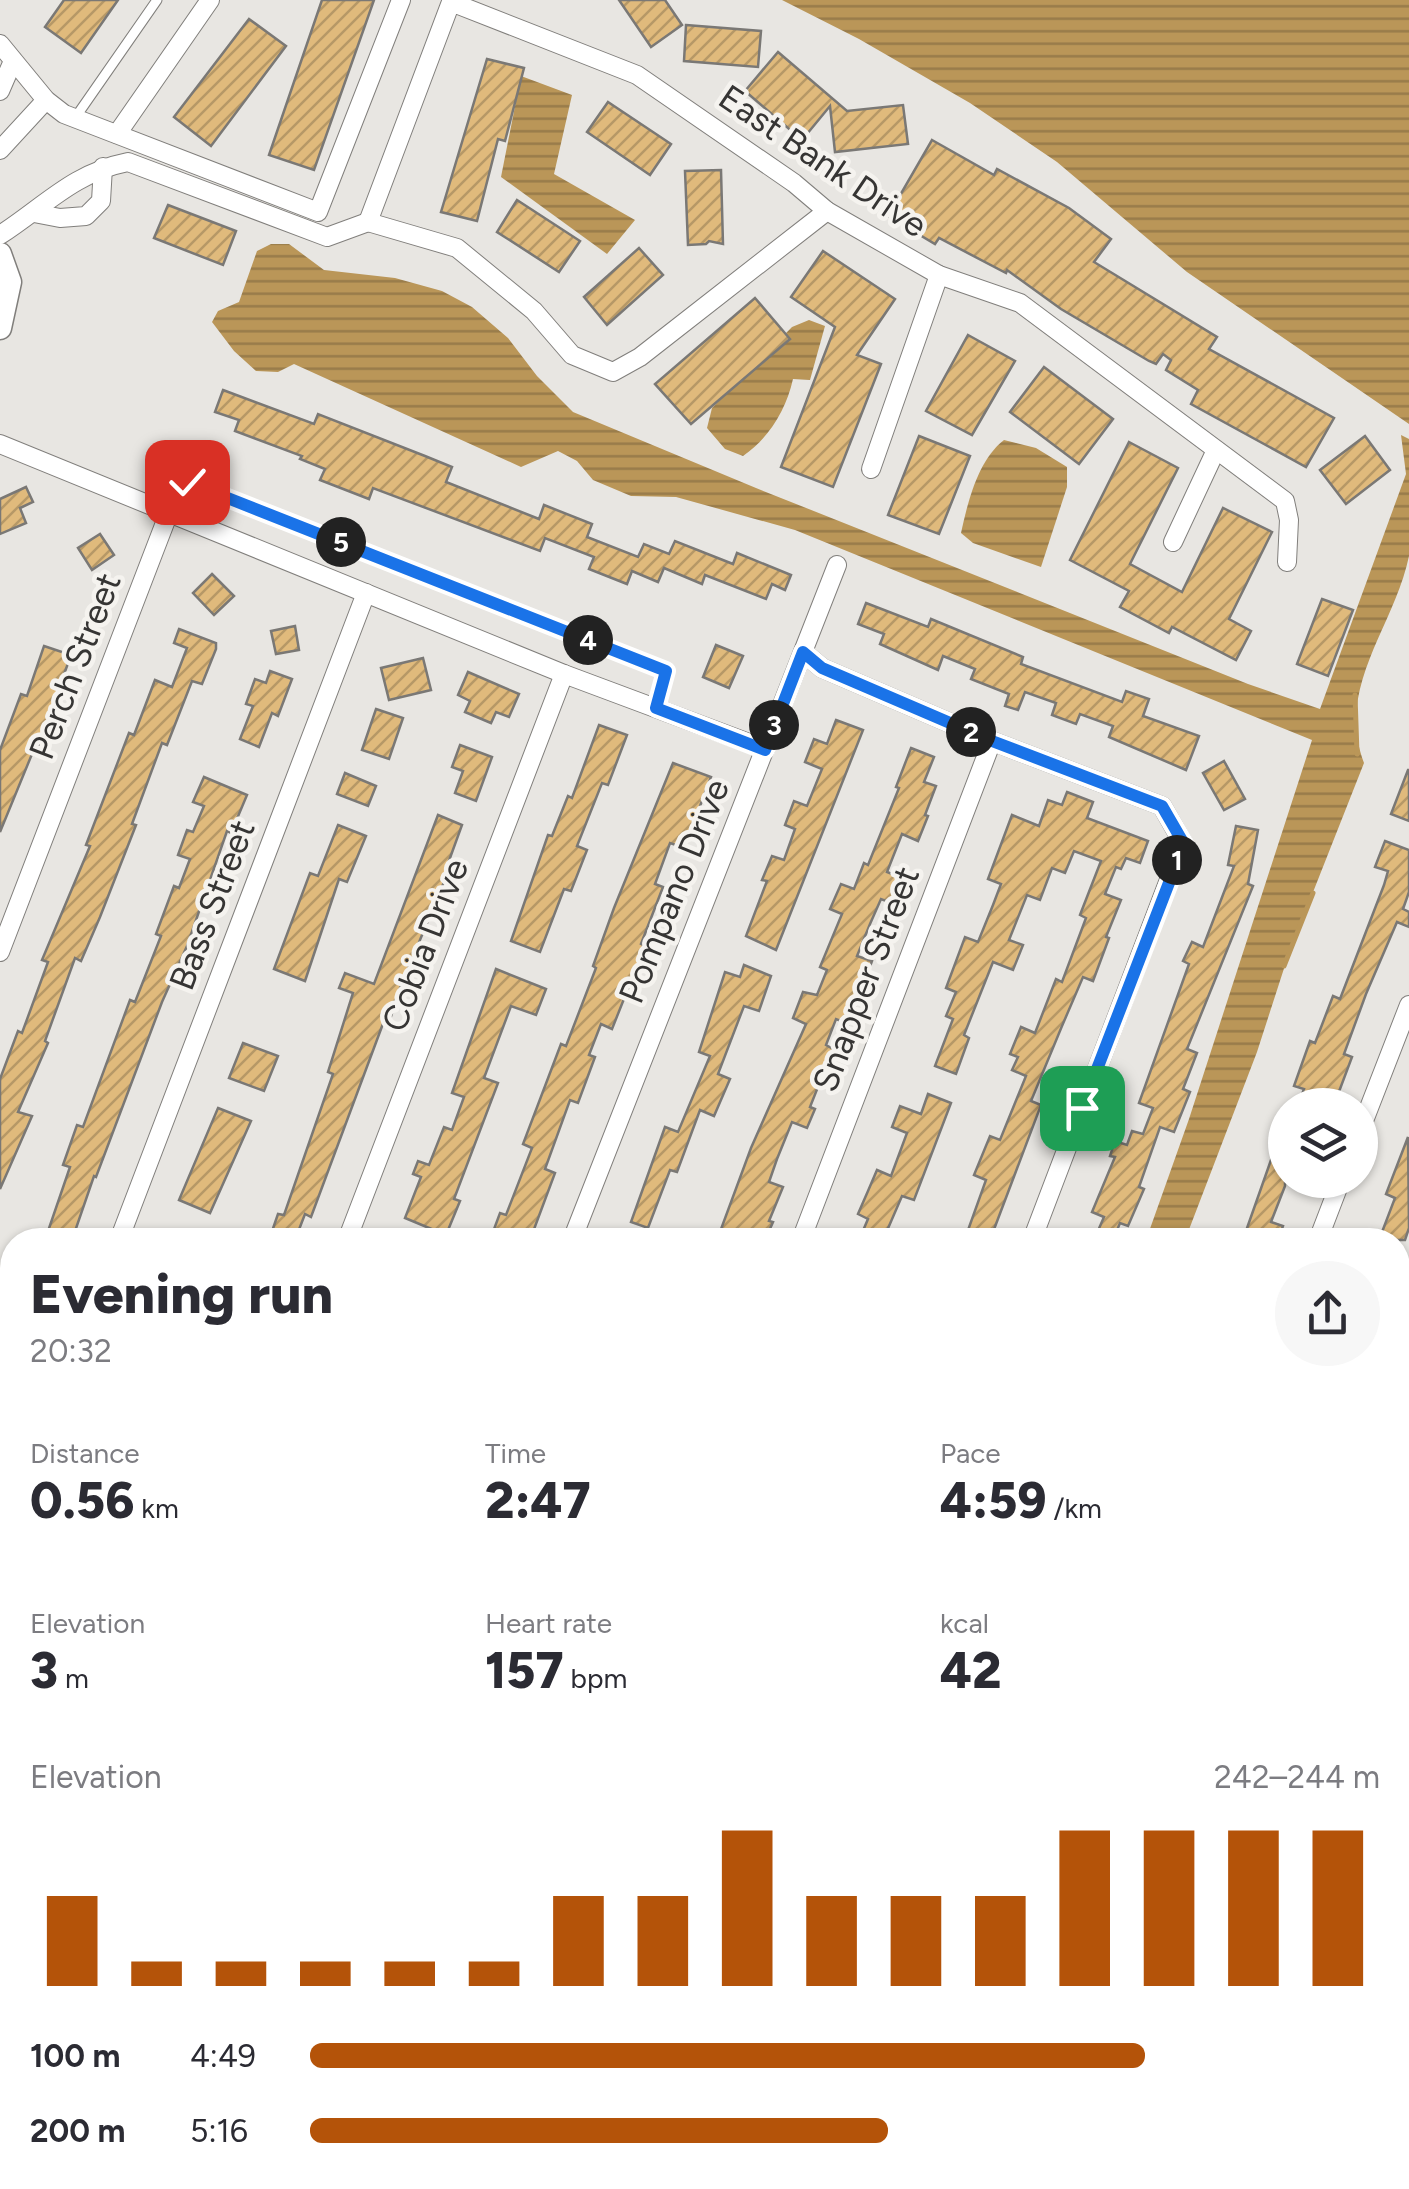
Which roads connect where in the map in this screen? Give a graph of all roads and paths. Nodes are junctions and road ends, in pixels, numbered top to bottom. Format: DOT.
graph roads {
  1 [pos="158,0"];
  2 [pos="210,0"];
  3 [pos="401,0"];
  4 [pos="0,44"];
  5 [pos="14,61"];
  6 [pos="0,92"];
  7 [pos="46,100"];
  8 [pos="75,118"];
  9 [pos="117,134"];
  10 [pos="0,150"];
  11 [pos="103,167"];
  12 [pos="34,212"];
  13 [pos="828,212"];
  14 [pos="368,222"];
  15 [pos="0,234"];
  16 [pos="0,254"];
  17 [pos="939,275"];
  18 [pos="0,328"];
  19 [pos="0,444"];
  20 [pos="1216,450"];
  21 [pos="870,469"];
  22 [pos="168,514"];
  23 [pos="1173,542"];
  24 [pos="1287,562"];
  25 [pos="837,565"];
  26 [pos="366,593"];
  27 [pos="803,652"];
  28 [pos="564,674"];
  29 [pos="656,708"];
  30 [pos="992,741"];
  31 [pos="765,750"];
  32 [pos="0,952"];
  33 [pos="1409,1005"];
  34 [pos="1377,1088"];
  35 [pos="1334,1198"];
  36 [pos="124,1228"];
  37 [pos="352,1228"];
  38 [pos="577,1228"];
  39 [pos="806,1228"];
  40 [pos="1037,1228"];
  41 [pos="1323,1228"];
  1 -- 8 [label="lane"];
  2 -- 9 [label="street"];
  3 -- 9 [label="street"];
  4 -- 5 [label="street"];
  5 -- 6 [label="street"];
  5 -- 7 [label="street"];
  7 -- 8 [label="street"];
  7 -- 10 [label="street"];
  8 -- 9 [label="street"];
  11 -- 12 [label="street"];
  11 -- 12 [label="street"];
  11 -- 14 [label="street"];
  12 -- 15 [label="street"];
  13 -- 14 [label="street"];
  13 -- 14 [label="street, East Bank Drive"];
  13 -- 17 [label="street, East Bank Drive"];
  16 -- 18 [label="street"];
  17 -- 20 [label="street, East Bank Drive"];
  17 -- 21 [label="street"];
  19 -- 22 [label="street"];
  20 -- 23 [label="street"];
  20 -- 24 [label="street, East Bank Drive"];
  22 -- 26 [label="street"];
  22 -- 29 [label="lane"];
  22 -- 32 [label="street, Perch Street"];
  25 -- 27 [label="street, Pompano Drive"];
  26 -- 28 [label="street"];
  26 -- 36 [label="street, Bass Street"];
  27 -- 30 [label="street"];
  27 -- 31 [label="street, Pompano Drive"];
  28 -- 29 [label="street"];
  28 -- 37 [label="street, Cobia Drive"];
  29 -- 31 [label="street"];
  30 -- 39 [label="street, Snapper Street"];
  30 -- 40 [label="street"];
  31 -- 38 [label="street, Pompano Drive"];
  33 -- 34 [label="street"];
  35 -- 41 [label="street"];
}
